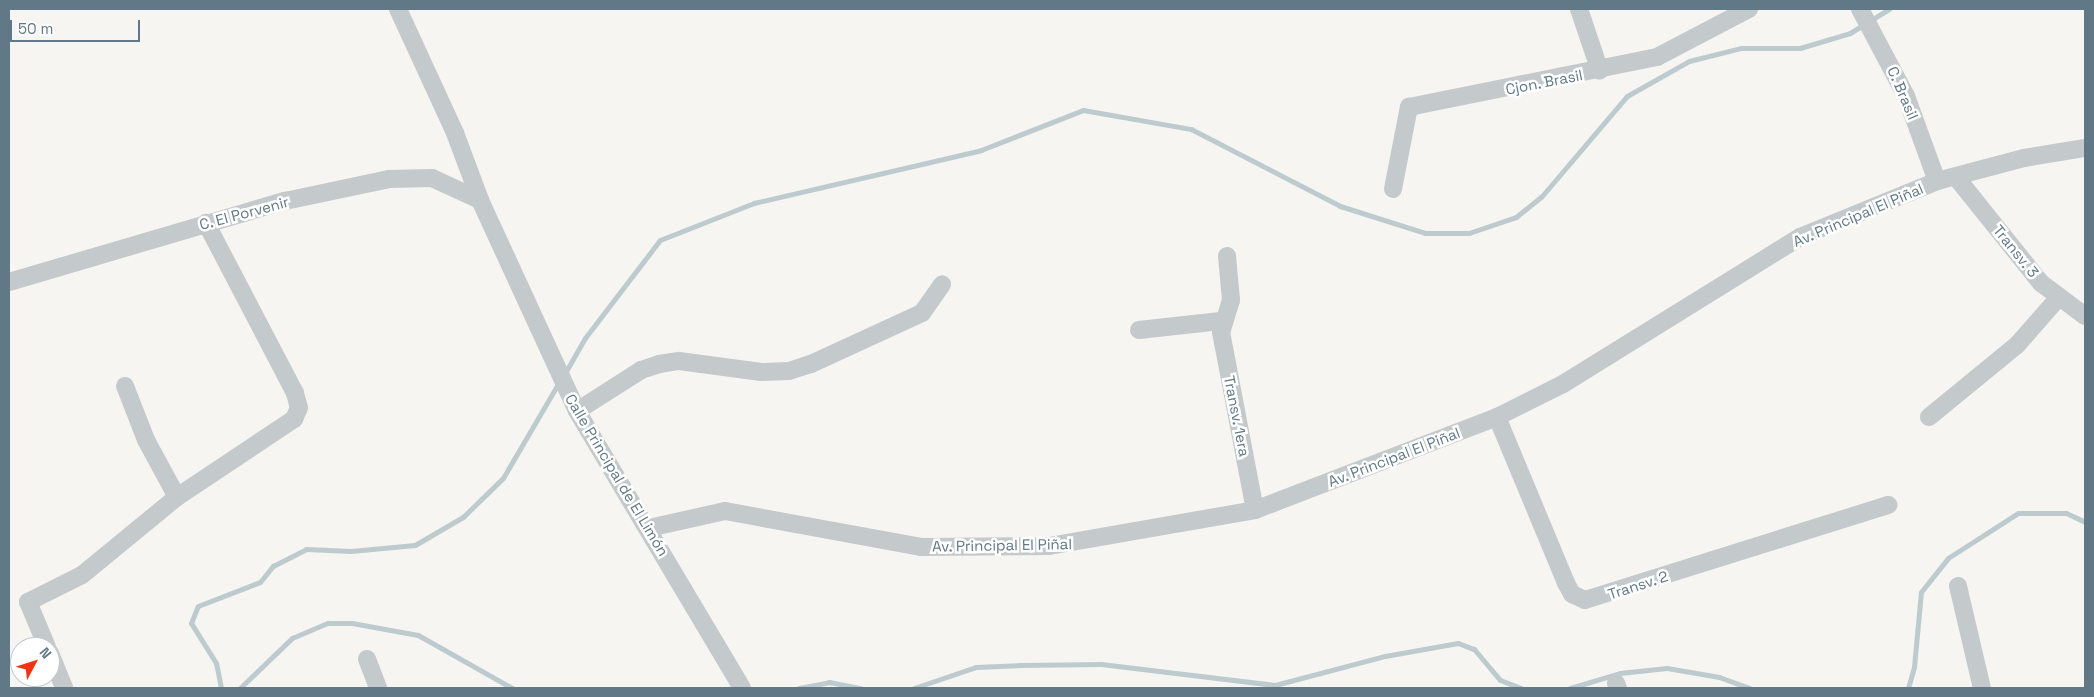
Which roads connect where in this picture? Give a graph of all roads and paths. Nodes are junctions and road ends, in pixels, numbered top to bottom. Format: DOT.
graph roads {
  1 [pos="398,9"];
  2 [pos="1579,9"];
  3 [pos="1749,9"];
  4 [pos="1861,10"];
  5 [pos="1600,71"];
  6 [pos="2085,148"];
  7 [pos="1956,177"];
  8 [pos="1937,181"];
  9 [pos="1393,189"];
  10 [pos="480,200"];
  11 [pos="206,223"];
  12 [pos="1227,256"];
  13 [pos="9,282"];
  14 [pos="942,284"];
  15 [pos="2059,297"];
  16 [pos="2085,316"];
  17 [pos="1221,321"];
  18 [pos="1139,330"];
  19 [pos="125,386"];
  20 [pos="577,411"];
  21 [pos="1497,417"];
  22 [pos="1929,417"];
  23 [pos="177,497"];
  24 [pos="1888,506"];
  25 [pos="1255,510"];
  26 [pos="649,528"];
  27 [pos="1958,586"];
  28 [pos="43,637"];
  29 [pos="367,659"];
  30 [pos="378,688"];
  31 [pos="742,688"];
  32 [pos="1982,688"];
  1 -- 10 [label="street, Calle Principal de El Limón"];
  2 -- 5 [label="street"];
  3 -- 5 [label="street, Cjon. Brasil"];
  4 -- 8 [label="street, C. Brasil"];
  5 -- 9 [label="street, Cjon. Brasil"];
  6 -- 7 [label="street, Av. Principal El Piñal"];
  7 -- 8 [label="street, Av. Principal El Piñal"];
  7 -- 15 [label="street, Transv. 3"];
  8 -- 21 [label="street, Av. Principal El Piñal"];
  10 -- 11 [label="street, C. El Porvenir"];
  10 -- 20 [label="street, Calle Principal de El Limón"];
  11 -- 13 [label="street, C. El Porvenir"];
  11 -- 23 [label="street"];
  12 -- 17 [label="street"];
  14 -- 20 [label="street"];
  15 -- 16 [label="street, Transv. 3"];
  15 -- 22 [label="street"];
  17 -- 18 [label="street"];
  17 -- 25 [label="street, Transv. 1era"];
  19 -- 23 [label="street"];
  20 -- 26 [label="street, Calle Principal de El Limón"];
  21 -- 24 [label="street, Transv. 2"];
  21 -- 25 [label="street, Av. Principal El Piñal"];
  23 -- 28 [label="street"];
  25 -- 26 [label="street, Av. Principal El Piñal"];
  26 -- 31 [label="street, Calle Principal de El Limón"];
  27 -- 32 [label="street"];
  29 -- 30 [label="street"];
}
